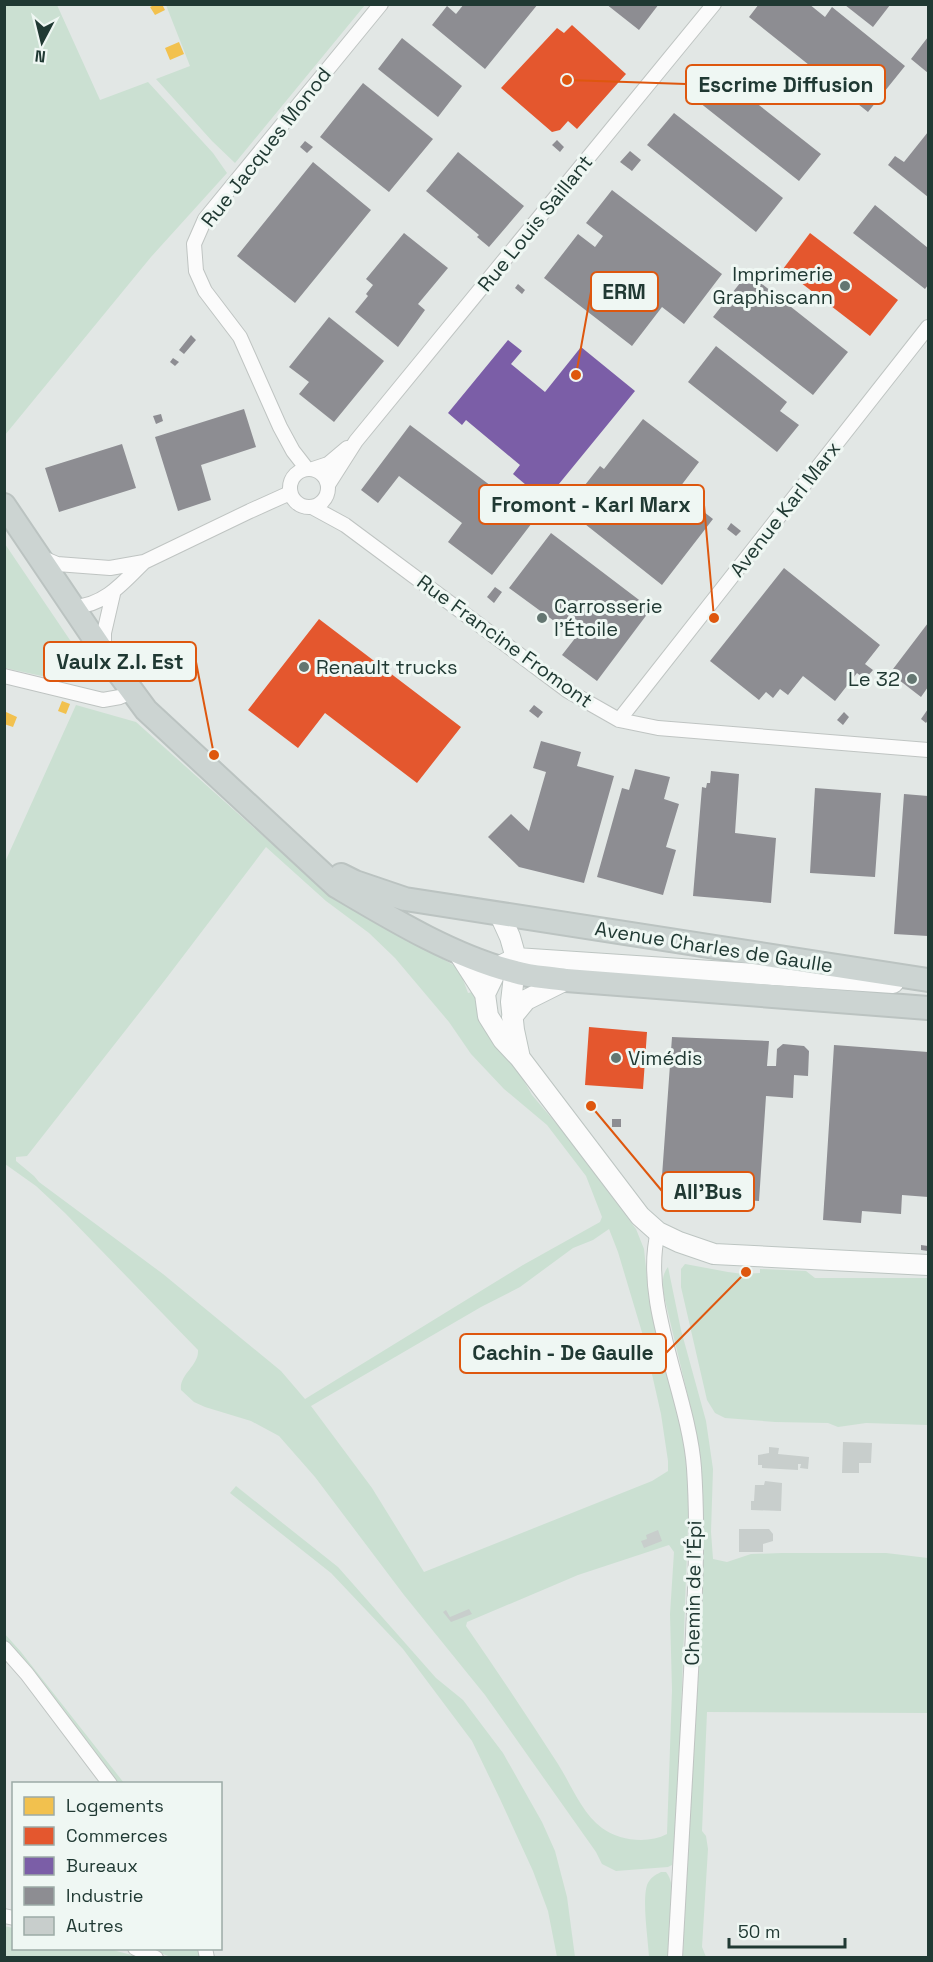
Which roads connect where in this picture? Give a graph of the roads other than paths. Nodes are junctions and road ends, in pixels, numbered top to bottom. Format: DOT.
graph roads {
  1 [pos="381,4"];
  2 [pos="714,4"];
  3 [pos="928,327"];
  4 [pos="280,427"];
  5 [pos="356,441"];
  6 [pos="310,469"];
  7 [pos="293,477"];
  8 [pos="328,485"];
  9 [pos="306,501"];
  10 [pos="4,505"];
  11 [pos="39,557"];
  12 [pos="144,562"];
  13 [pos="113,594"];
  14 [pos="73,607"];
  15 [pos="104,653"];
  16 [pos="4,676"];
  17 [pos="132,692"];
  18 [pos="619,720"];
  19 [pos="928,750"];
  20 [pos="310,860"];
  21 [pos="500,915"];
  22 [pos="458,952"];
  23 [pos="510,966"];
  24 [pos="566,980"];
  25 [pos="928,982"];
  26 [pos="485,994"];
  27 [pos="928,1008"];
  28 [pos="512,1017"];
  29 [pos="520,1058"];
  30 [pos="658,1232"];
  31 [pos="928,1265"];
  32 [pos="4,1648"];
  33 [pos="108,1782"];
  34 [pos="139,1950"];
  35 [pos="156,1958"];
  36 [pos="675,1958"];
  1 -- 4 [label="street, Rue Jacques Monod"];
  2 -- 5 [label="street, Rue Louis Saillant"];
  3 -- 18 [label="street, Avenue Karl Marx"];
  4 -- 6 [label="street, Rue Jacques Monod"];
  4 -- 7 [label="street, Rue Jacques Monod"];
  5 -- 6 [label="street, Rue Louis Saillant"];
  5 -- 8 [label="street, Rue Louis Saillant"];
  6 -- 7 [label="street"];
  6 -- 8 [label="street"];
  7 -- 9 [label="street"];
  8 -- 9 [label="street"];
  9 -- 12 [label="street"];
  9 -- 18 [label="street, Rue Francine Fromont"];
  10 -- 11 [label="main road"];
  11 -- 12 [label="street"];
  11 -- 14 [label="main road"];
  12 -- 13 [label="street"];
  13 -- 14 [label="street"];
  13 -- 15 [label="street"];
  14 -- 15 [label="main road"];
  15 -- 17 [label="main road"];
  16 -- 17 [label="street"];
  17 -- 20 [label="main road"];
  18 -- 19 [label="street, Rue Francine Fromont"];
  20 -- 21 [label="main road"];
  20 -- 22 [label="main road"];
  21 -- 23 [label="street"];
  21 -- 25 [label="main road, Avenue Charles de Gaulle"];
  22 -- 23 [label="main road"];
  22 -- 26 [label="street"];
  23 -- 24 [label="main road, Avenue Charles de Gaulle"];
  23 -- 25 [label="street, Avenue Charles de Gaulle"];
  23 -- 26 [label="street"];
  23 -- 28 [label="street"];
  24 -- 27 [label="main road, Avenue Charles de Gaulle"];
  24 -- 28 [label="street"];
  26 -- 29 [label="street"];
  28 -- 29 [label="street"];
  29 -- 30 [label="street"];
  30 -- 31 [label="street"];
  30 -- 36 [label="street, Chemin de l'Épi"];
  32 -- 33 [label="street"];
  34 -- 35 [label="street"];
}
